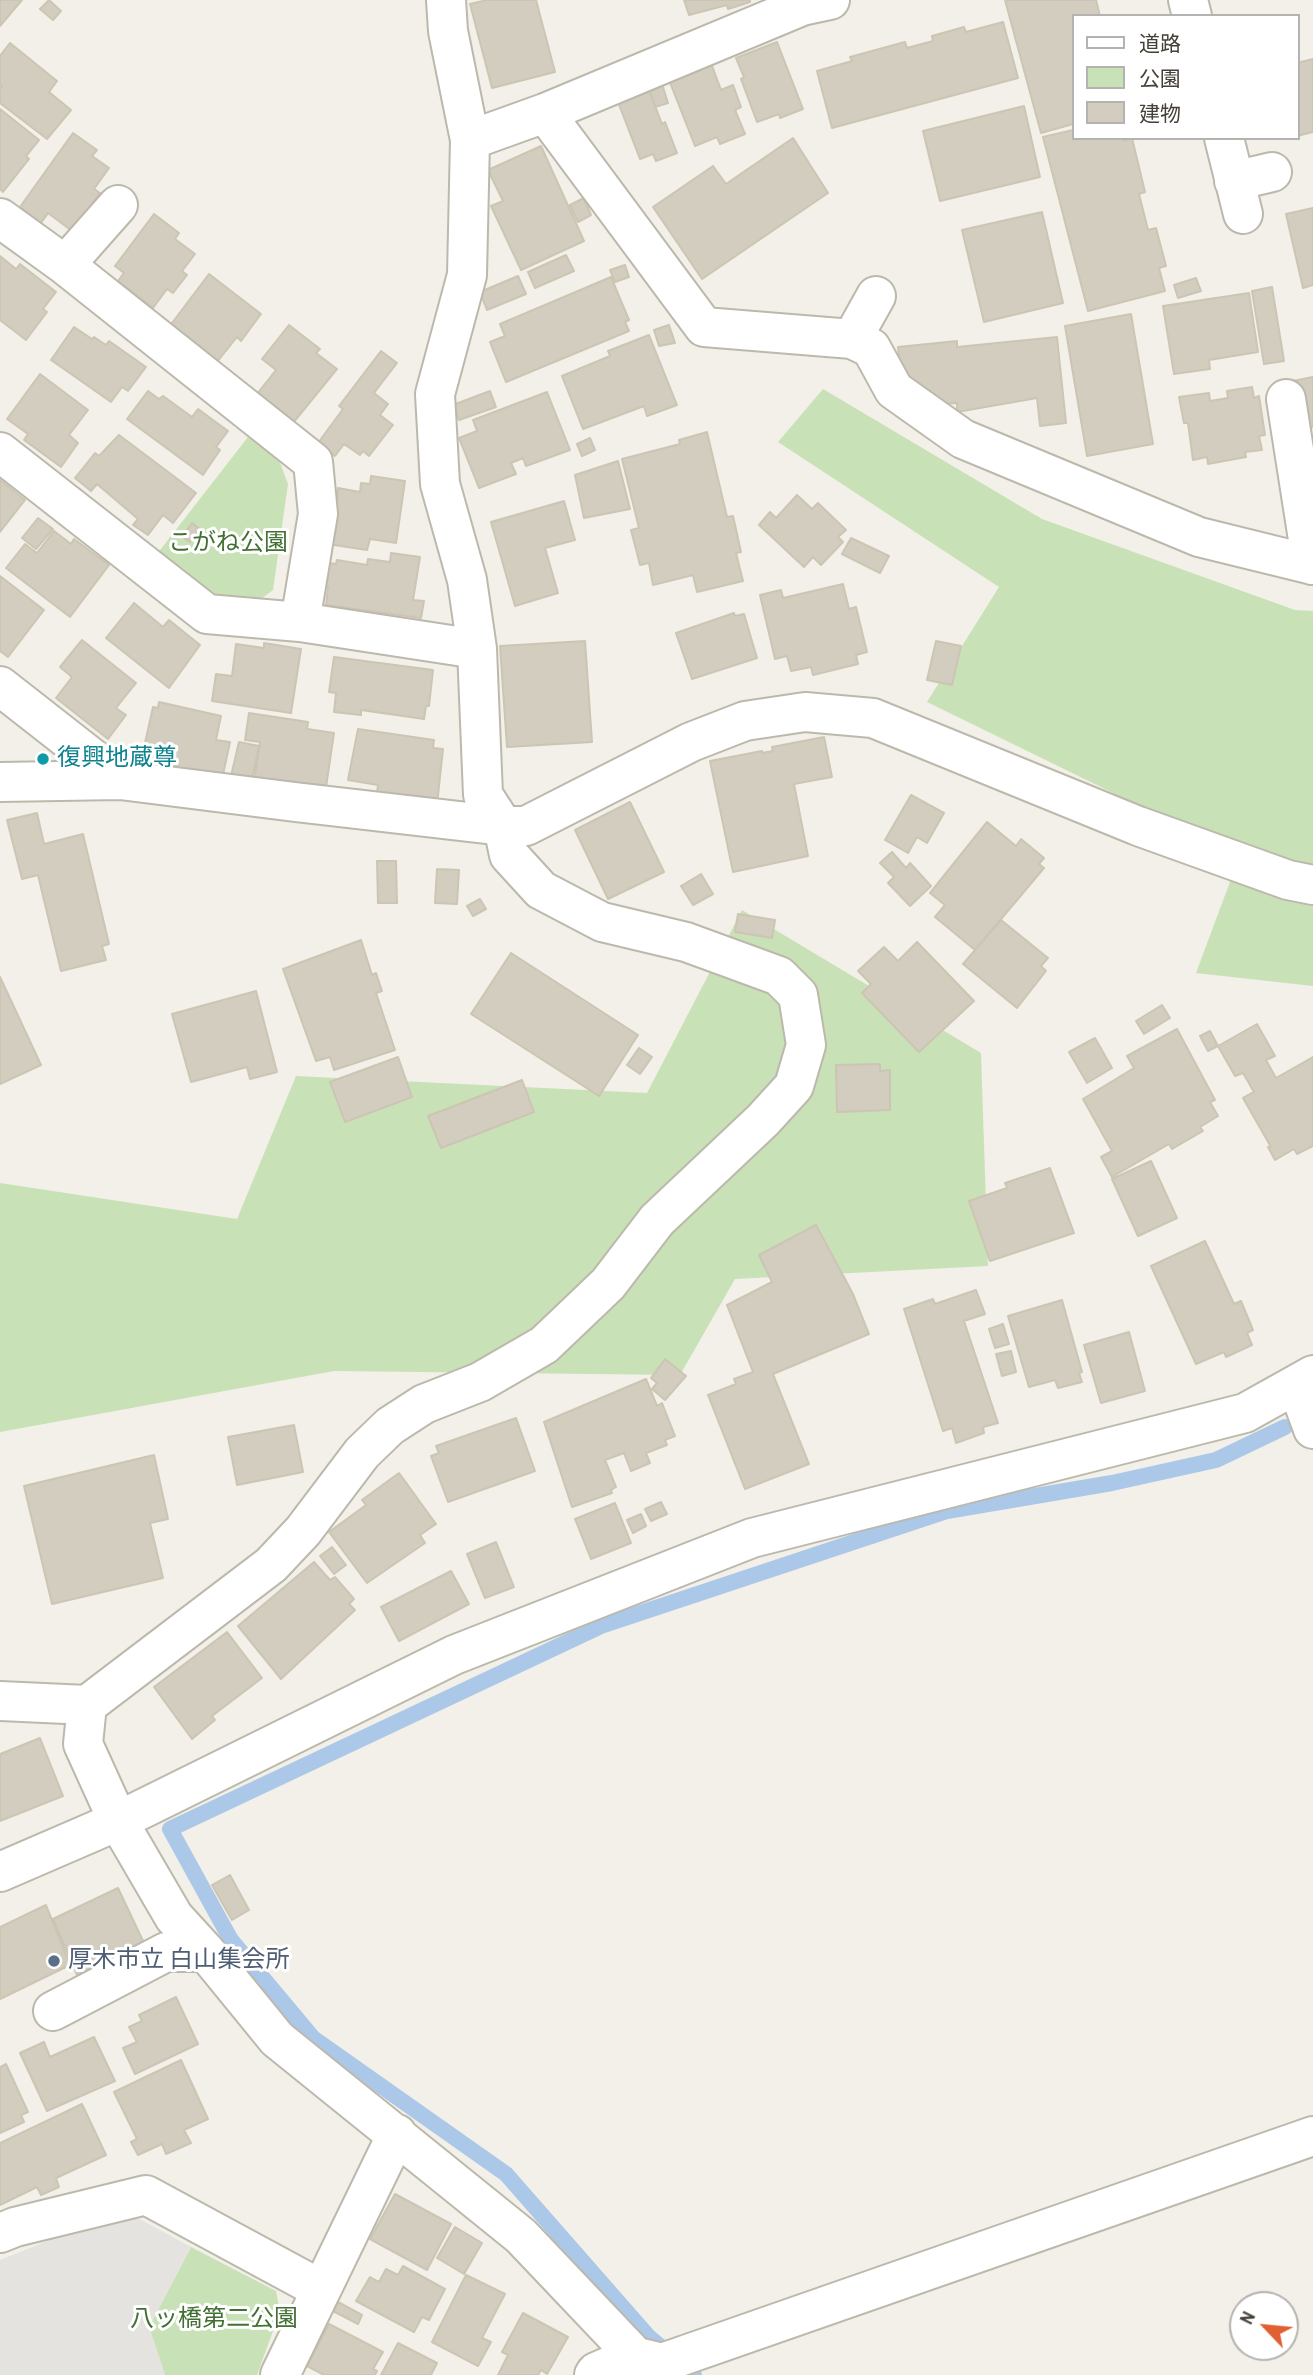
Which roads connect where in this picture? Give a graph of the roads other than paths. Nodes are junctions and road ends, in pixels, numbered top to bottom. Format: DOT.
graph roads {
  1 [pos="446,0"];
  2 [pos="830,0"];
  3 [pos="545,113"];
  4 [pos="470,140"];
  5 [pos="1225,140"];
  6 [pos="1272,172"];
  7 [pos="118,205"];
  8 [pos="0,218"];
  9 [pos="65,265"];
  10 [pos="876,296"];
  11 [pos="852,339"];
  12 [pos="1286,399"];
  13 [pos="0,452"];
  14 [pos="1312,565"];
  15 [pos="300,622"];
  16 [pos="477,649"];
  17 [pos="0,686"];
  18 [pos="120,780"];
  19 [pos="0,782"];
  20 [pos="503,826"];
  21 [pos="1313,885"];
  22 [pos="1305,1380"];
  23 [pos="1313,1429"];
  24 [pos="0,1701"];
  25 [pos="87,1704"];
  26 [pos="118,1821"];
  27 [pos="0,1872"];
  28 [pos="206,1952"];
  29 [pos="53,2011"];
  30 [pos="397,2134"];
  31 [pos="1313,2136"];
  32 [pos="0,2234"];
  33 [pos="320,2288"];
  34 [pos="658,2362"];
  35 [pos="280,2375"];
  36 [pos="594,2375"];
  1 -- 4 [label="street"];
  2 -- 3 [label="street"];
  3 -- 4 [label="street"];
  3 -- 11 [label="street"];
  4 -- 16 [label="street"];
  5 -- 6 [label="street"];
  7 -- 9 [label="street"];
  8 -- 9 [label="street"];
  9 -- 15 [label="street"];
  10 -- 11 [label="street"];
  11 -- 14 [label="street"];
  12 -- 14 [label="street"];
  13 -- 15 [label="street"];
  15 -- 16 [label="street"];
  16 -- 20 [label="street"];
  17 -- 18 [label="street"];
  18 -- 19 [label="street"];
  18 -- 20 [label="street"];
  20 -- 21 [label="street"];
  20 -- 25 [label="street"];
  22 -- 23 [label="street"];
  22 -- 26 [label="street"];
  24 -- 25 [label="street"];
  25 -- 26 [label="street"];
  26 -- 27 [label="street"];
  26 -- 28 [label="street"];
  28 -- 29 [label="street"];
  28 -- 30 [label="street"];
  30 -- 33 [label="street"];
  30 -- 34 [label="street"];
  31 -- 34 [label="street"];
  32 -- 33 [label="street"];
  33 -- 35 [label="street"];
  34 -- 36 [label="street"];
}
